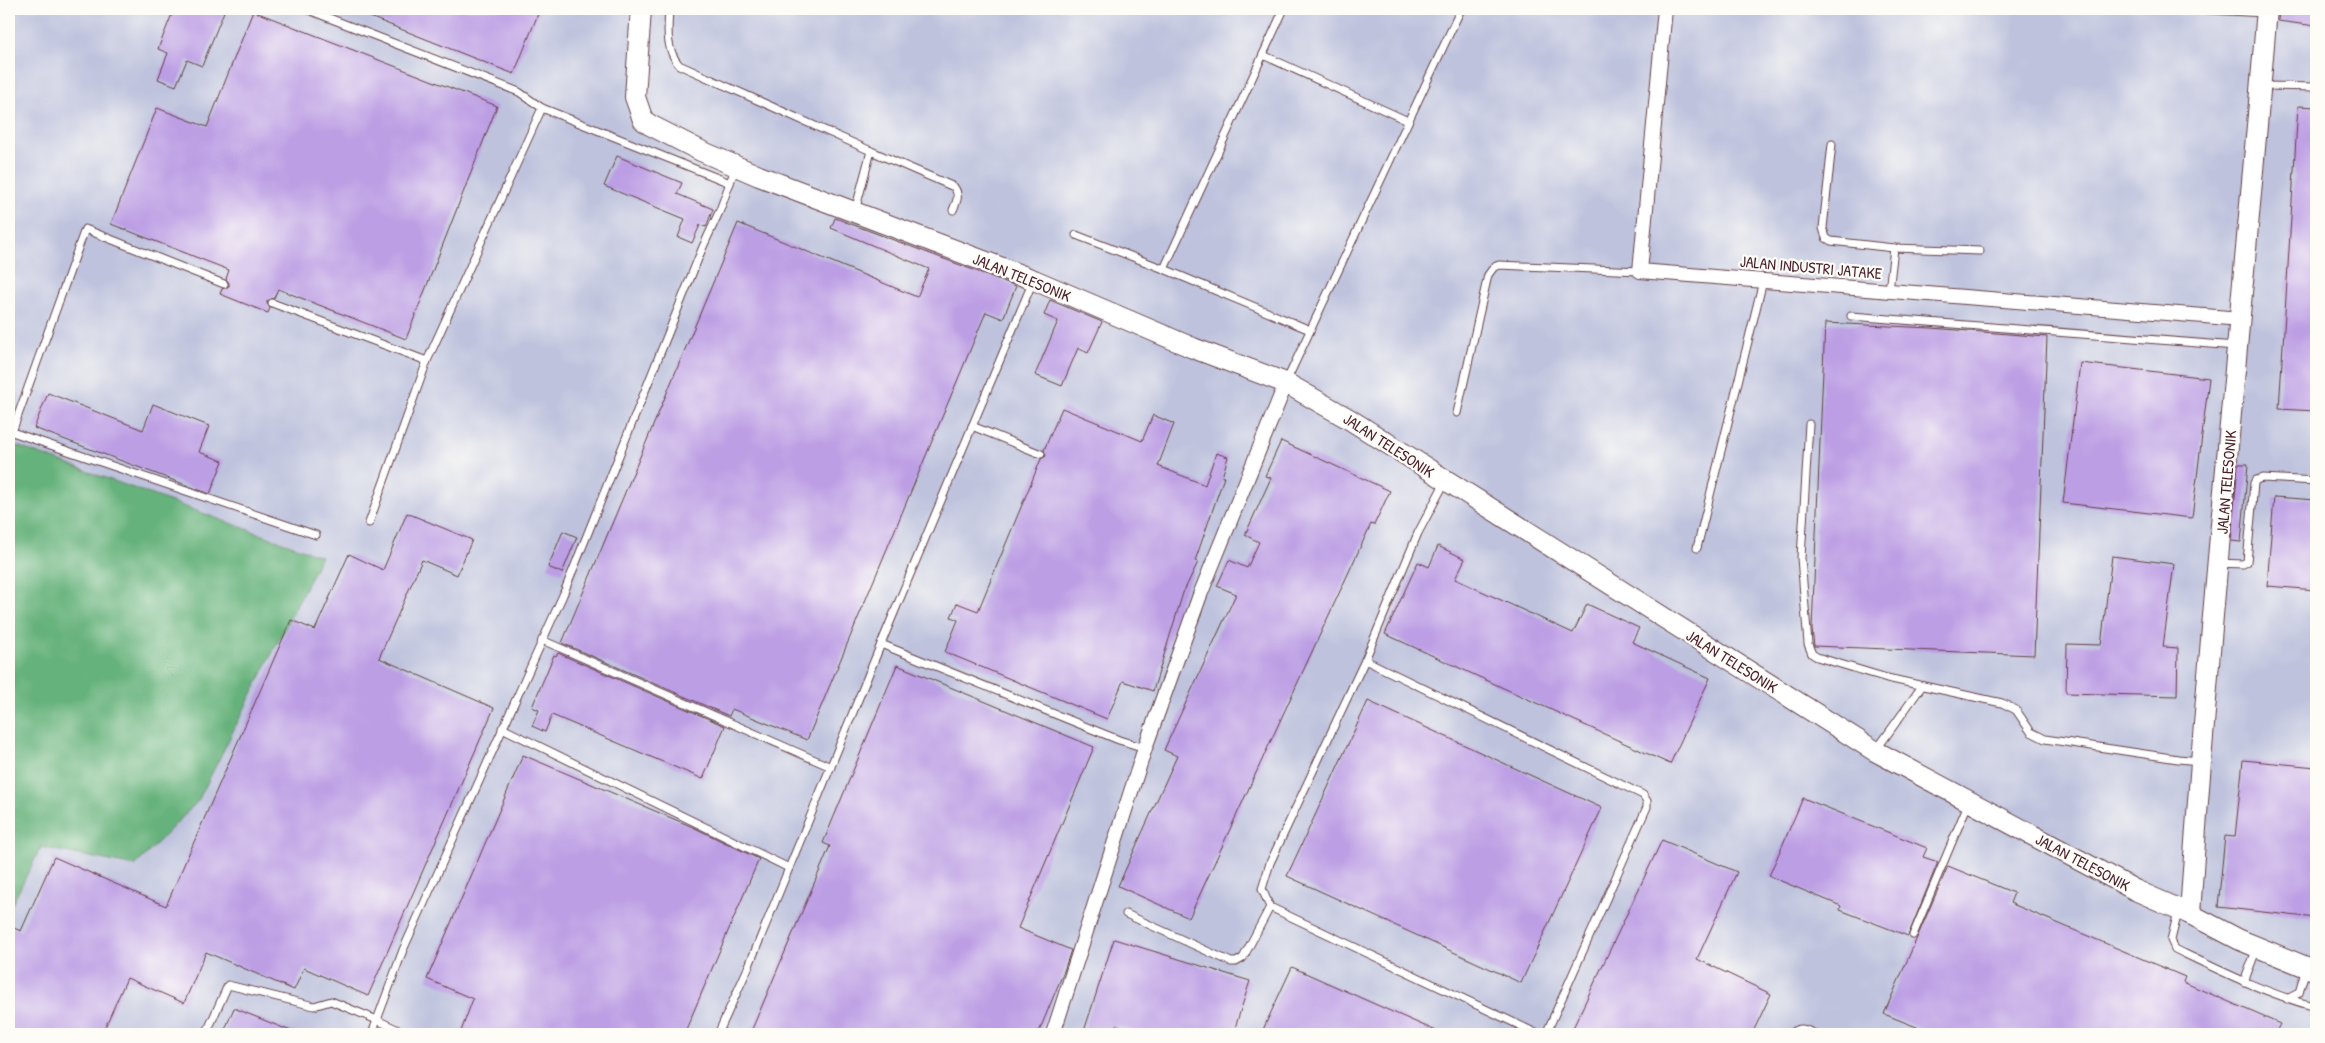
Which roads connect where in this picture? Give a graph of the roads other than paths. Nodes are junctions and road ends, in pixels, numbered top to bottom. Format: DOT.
graph roads {
  1 [pos="306,9"];
  2 [pos="641,9"];
  3 [pos="669,9"];
  4 [pos="1284,9"];
  5 [pos="1461,9"];
  6 [pos="1665,9"];
  7 [pos="2194,9"];
  8 [pos="2267,11"];
  9 [pos="1263,55"];
  10 [pos="2261,86"];
  11 [pos="2316,87"];
  12 [pos="542,108"];
  13 [pos="1408,121"];
  14 [pos="1832,144"];
  15 [pos="871,151"];
  16 [pos="733,174"];
  17 [pos="953,210"];
  18 [pos="855,212"];
  19 [pos="1076,236"];
  20 [pos="1894,248"];
  21 [pos="1980,251"];
  22 [pos="1164,269"];
  23 [pos="1640,271"];
  24 [pos="1034,280"];
  25 [pos="1763,281"];
  26 [pos="224,284"];
  27 [pos="1888,291"];
  28 [pos="272,303"];
  29 [pos="1851,316"];
  30 [pos="2241,319"];
  31 [pos="1310,330"];
  32 [pos="2239,346"];
  33 [pos="427,361"];
  34 [pos="1286,383"];
  35 [pos="1458,413"];
  36 [pos="1809,424"];
  37 [pos="972,426"];
  38 [pos="1041,454"];
  39 [pos="2316,481"];
  40 [pos="1445,482"];
  41 [pos="369,523"];
  42 [pos="316,534"];
  43 [pos="1697,548"];
  44 [pos="2218,563"];
  45 [pos="542,640"];
  46 [pos="881,644"];
  47 [pos="1365,660"];
  48 [pos="1922,686"];
  49 [pos="502,728"];
  50 [pos="1145,748"];
  51 [pos="1875,751"];
  52 [pos="2200,760"];
  53 [pos="831,767"];
  54 [pos="1969,801"];
  55 [pos="789,868"];
  56 [pos="1270,908"];
  57 [pos="2185,912"];
  58 [pos="1126,914"];
  59 [pos="1913,935"];
  60 [pos="2258,948"];
  61 [pos="2311,970"];
  62 [pos="2244,982"];
  63 [pos="2287,999"];
  64 [pos="2316,1007"];
  65 [pos="377,1020"];
  66 [pos="206,1034"];
  67 [pos="372,1034"];
  68 [pos="407,1034"];
  69 [pos="718,1034"];
  70 [pos="1053,1034"];
  71 [pos="1538,1034"];
  72 [pos="1546,1034"];
  73 [pos="1791,1034"];
  74 [pos="1815,1034"];
  1 -- 12 [label="lane"];
  2 -- 16 [label="street, JALAN TELESONIK"];
  3 -- 15 [label="lane"];
  4 -- 9 [label="lane"];
  5 -- 13 [label="lane"];
  6 -- 23 [label="street"];
  7 -- 8 [label="lane"];
  8 -- 10 [label="street, JALAN TELESONIK"];
  9 -- 13 [label="lane"];
  9 -- 22 [label="lane"];
  10 -- 11 [label="lane"];
  10 -- 30 [label="street, JALAN TELESONIK"];
  12 -- 16 [label="lane"];
  12 -- 33 [label="lane"];
  13 -- 31 [label="lane"];
  14 -- 20 [label="lane"];
  15 -- 17 [label="lane"];
  15 -- 18 [label="lane"];
  16 -- 18 [label="street, JALAN TELESONIK"];
  16 -- 45 [label="lane"];
  18 -- 24 [label="street, JALAN TELESONIK"];
  19 -- 22 [label="lane"];
  20 -- 21 [label="lane"];
  20 -- 27 [label="lane"];
  22 -- 31 [label="lane"];
  23 -- 25 [label="street, JALAN INDUSTRI JATAKE"];
  23 -- 35 [label="lane"];
  24 -- 34 [label="street, JALAN TELESONIK"];
  24 -- 37 [label="lane"];
  25 -- 27 [label="street, JALAN INDUSTRI JATAKE"];
  25 -- 43 [label="lane"];
  26 -- 42 [label="lane"];
  27 -- 30 [label="street, JALAN INDUSTRI JATAKE"];
  28 -- 33 [label="lane"];
  29 -- 32 [label="lane"];
  30 -- 32 [label="street, JALAN TELESONIK"];
  31 -- 34 [label="lane"];
  32 -- 44 [label="street, JALAN TELESONIK"];
  33 -- 41 [label="lane"];
  34 -- 40 [label="street, JALAN TELESONIK"];
  34 -- 50 [label="street"];
  36 -- 48 [label="lane"];
  37 -- 38 [label="lane"];
  37 -- 46 [label="lane"];
  39 -- 44 [label="lane"];
  40 -- 47 [label="lane"];
  40 -- 51 [label="street, JALAN TELESONIK"];
  44 -- 52 [label="street, JALAN TELESONIK"];
  45 -- 49 [label="lane"];
  45 -- 53 [label="lane"];
  46 -- 50 [label="lane"];
  46 -- 53 [label="lane"];
  47 -- 56 [label="lane"];
  47 -- 72 [label="lane"];
  48 -- 51 [label="lane"];
  48 -- 52 [label="lane"];
  49 -- 55 [label="lane"];
  49 -- 65 [label="lane"];
  50 -- 70 [label="street"];
  51 -- 54 [label="street, JALAN TELESONIK"];
  52 -- 57 [label="street, JALAN TELESONIK"];
  53 -- 55 [label="lane"];
  54 -- 57 [label="street, JALAN TELESONIK"];
  54 -- 59 [label="lane"];
  55 -- 69 [label="lane"];
  56 -- 58 [label="lane"];
  56 -- 71 [label="lane"];
  57 -- 60 [label="street, JALAN TELESONIK"];
  57 -- 62 [label="lane"];
  60 -- 61 [label="street, JALAN TELESONIK"];
  60 -- 62 [label="lane"];
  61 -- 63 [label="lane"];
  62 -- 63 [label="lane"];
  63 -- 64 [label="lane"];
  65 -- 66 [label="lane"];
  65 -- 67 [label="lane"];
  65 -- 68 [label="lane"];
  73 -- 74 [label="lane"];
}
